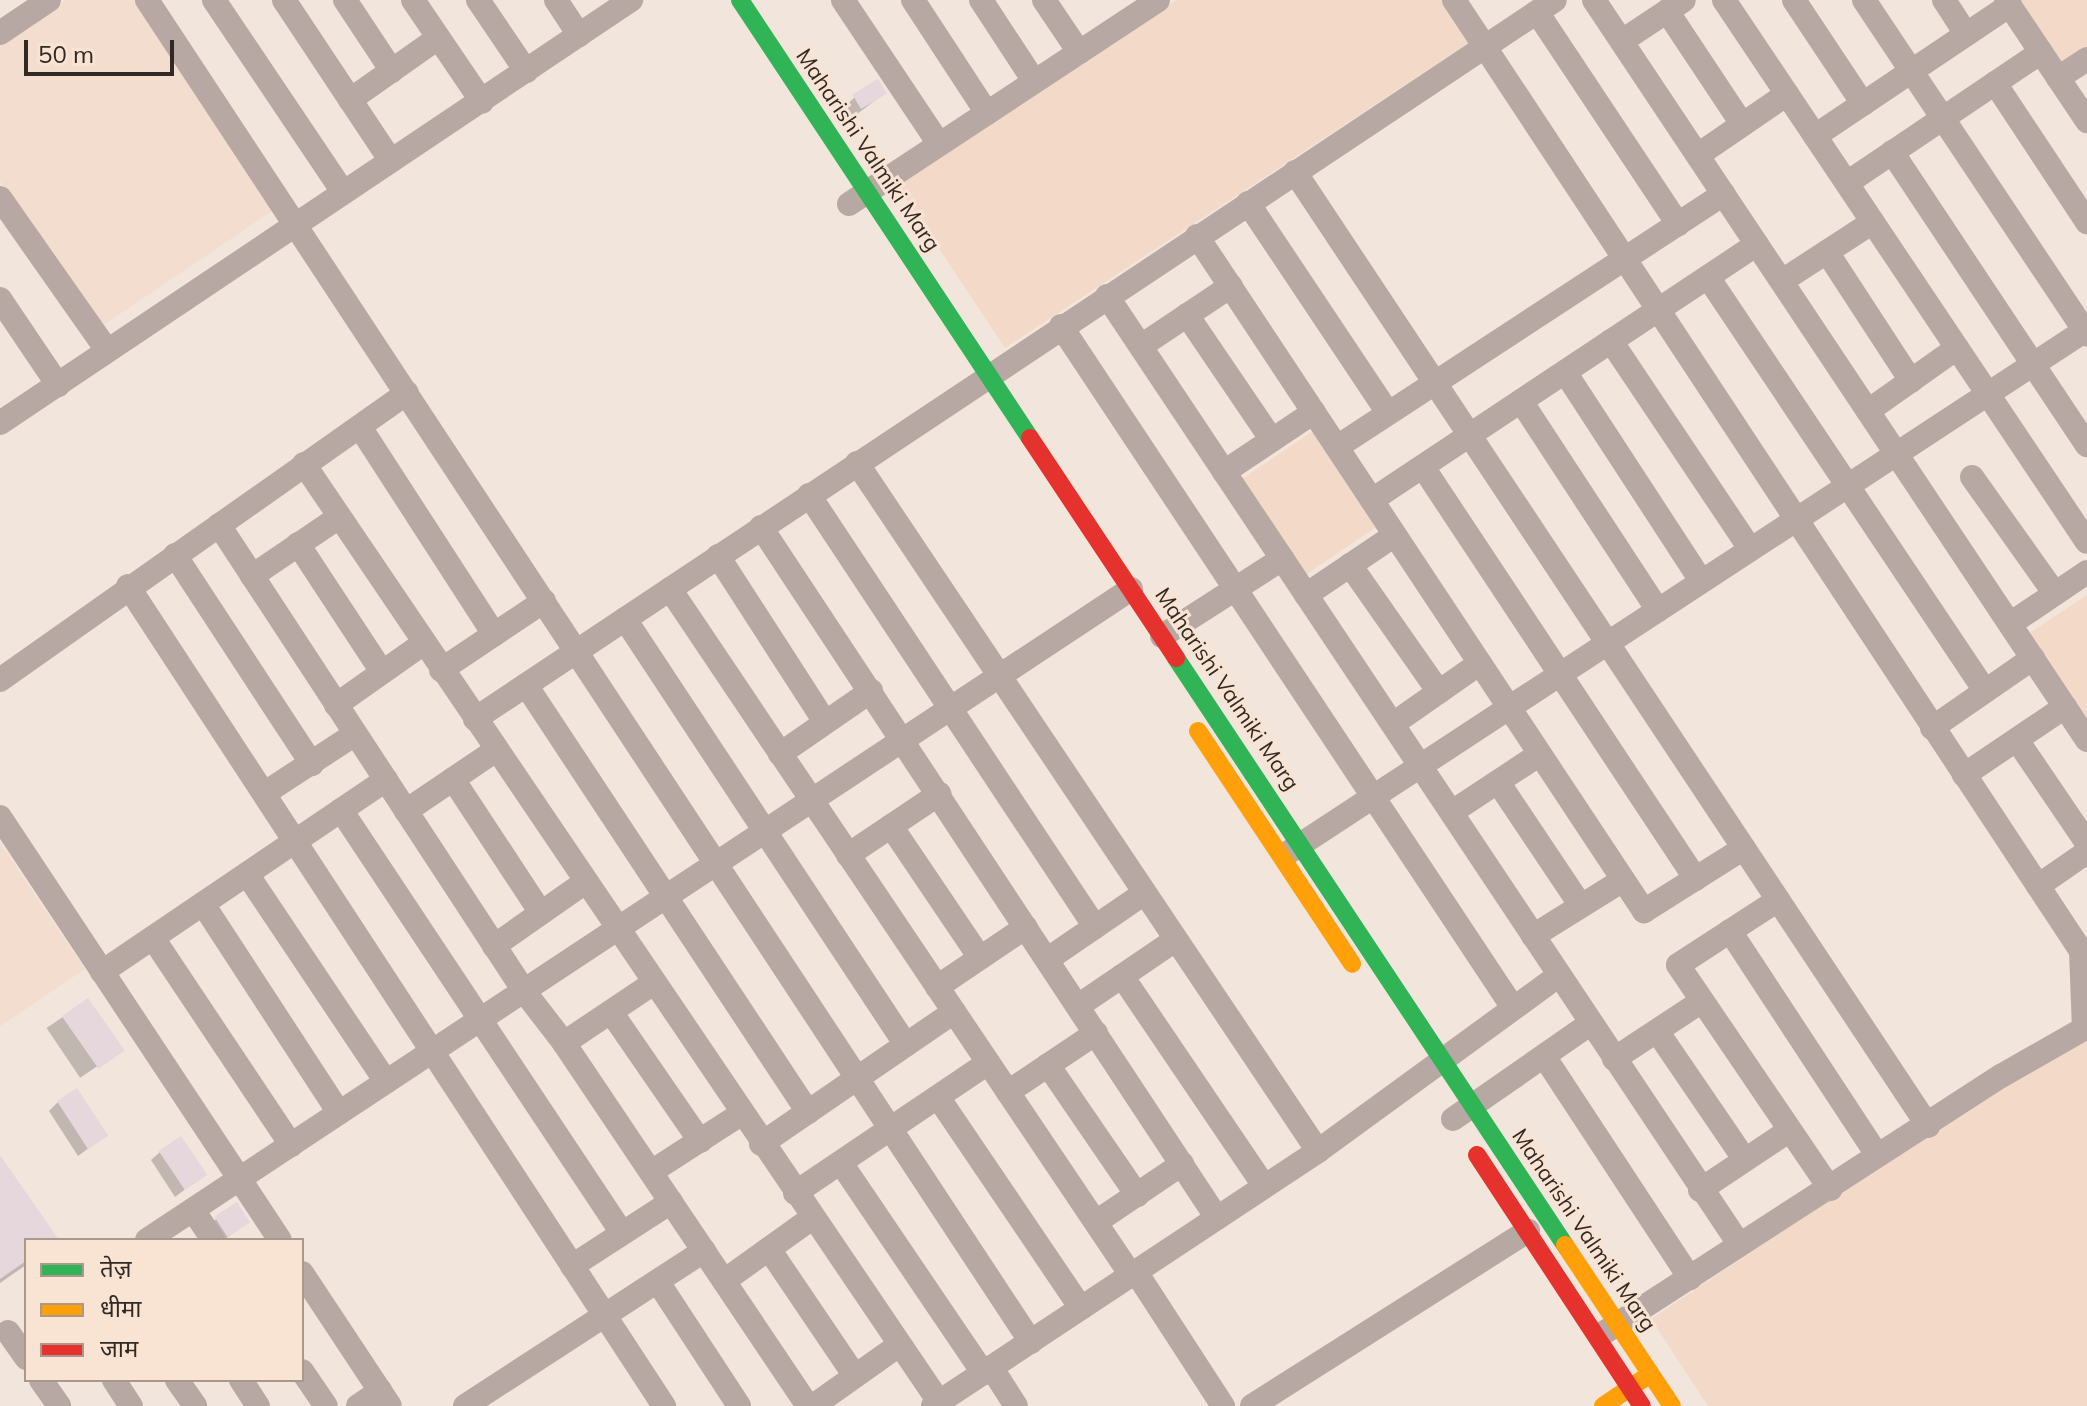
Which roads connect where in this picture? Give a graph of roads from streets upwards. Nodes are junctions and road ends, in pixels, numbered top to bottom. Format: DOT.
graph roads {
  1 [pos="49,0"];
  2 [pos="214,0"];
  3 [pos="284,0"];
  4 [pos="345,0"];
  5 [pos="413,0"];
  6 [pos="478,0"];
  7 [pos="556,0"];
  8 [pos="631,0"];
  9 [pos="740,0"];
  10 [pos="843,0"];
  11 [pos="913,0"];
  12 [pos="981,0"];
  13 [pos="1044,0"];
  14 [pos="1158,0"];
  15 [pos="1454,0"];
  16 [pos="1594,0"];
  17 [pos="1724,0"];
  18 [pos="1794,0"];
  19 [pos="1864,0"];
  20 [pos="1944,0"];
  21 [pos="150,1"];
  22 [pos="2008,2"];
  23 [pos="1546,6"];
  24 [pos="1676,6"];
  25 [pos="15,9"];
  26 [pos="1121,10"];
  27 [pos="0,33"];
  28 [pos="1966,34"];
  29 [pos="579,35"];
  30 [pos="438,38"];
  31 [pos="1622,41"];
  32 [pos="1485,47"];
  33 [pos="1079,52"];
  34 [pos="2041,52"];
  35 [pos="2087,59"];
  36 [pos="392,71"];
  37 [pos="526,71"];
  38 [pos="1911,71"];
  39 [pos="2058,78"];
  40 [pos="1034,81"];
  41 [pos="1995,83"];
  42 [pos="1787,94"];
  43 [pos="350,100"];
  44 [pos="482,102"];
  45 [pos="1863,104"];
  46 [pos="987,113"];
  47 [pos="1943,118"];
  48 [pos="2087,121"];
  49 [pos="1742,124"];
  50 [pos="1815,136"];
  51 [pos="939,144"];
  52 [pos="1892,152"];
  53 [pos="1698,155"];
  54 [pos="391,161"];
  55 [pos="1295,172"];
  56 [pos="1847,183"];
  57 [pos="343,192"];
  58 [pos="1724,194"];
  59 [pos="0,198"];
  60 [pos="853,201"];
  61 [pos="1248,203"];
  62 [pos="1873,222"];
  63 [pos="2087,222"];
  64 [pos="1678,224"];
  65 [pos="297,225"];
  66 [pos="1197,236"];
  67 [pos="1757,244"];
  68 [pos="1827,252"];
  69 [pos="1624,259"];
  70 [pos="1708,277"];
  71 [pos="1782,281"];
  72 [pos="1231,286"];
  73 [pos="1107,296"];
  74 [pos="0,299"];
  75 [pos="1657,310"];
  76 [pos="1187,315"];
  77 [pos="1061,326"];
  78 [pos="2086,332"];
  79 [pos="1611,341"];
  80 [pos="1141,346"];
  81 [pos="1957,348"];
  82 [pos="107,350"];
  83 [pos="2033,364"];
  84 [pos="1565,372"];
  85 [pos="1911,381"];
  86 [pos="1436,382"];
  87 [pos="975,384"];
  88 [pos="58,385"];
  89 [pos="407,393"];
  90 [pos="1988,394"];
  91 [pos="1521,401"];
  92 [pos="1868,411"];
  93 [pos="1314,412"];
  94 [pos="1388,413"];
  95 [pos="2,419"];
  96 [pos="360,427"];
  97 [pos="1471,435"];
  98 [pos="1272,440"];
  99 [pos="2087,445"];
  100 [pos="1337,447"];
  101 [pos="1897,453"];
  102 [pos="857,463"];
  103 [pos="304,464"];
  104 [pos="1423,467"];
  105 [pos="1224,472"];
  106 [pos="1972,477"];
  107 [pos="1848,485"];
  108 [pos="809,495"];
  109 [pos="1372,500"];
  110 [pos="339,517"];
  111 [pos="1794,521"];
  112 [pos="219,525"];
  113 [pos="761,527"];
  114 [pos="1395,535"];
  115 [pos="2087,542"];
  116 [pos="298,544"];
  117 [pos="1750,549"];
  118 [pos="175,555"];
  119 [pos="718,556"];
  120 [pos="1282,559"];
  121 [pos="1350,565"];
  122 [pos="2087,572"];
  123 [pos="252,576"];
  124 [pos="1701,581"];
  125 [pos="128,586"];
  126 [pos="1236,588"];
  127 [pos="670,589"];
  128 [pos="2055,594"];
  129 [pos="1306,595"];
  130 [pos="1117,599"];
  131 [pos="544,601"];
  132 [pos="1658,610"];
  133 [pos="625,619"];
  134 [pos="2010,624"];
  135 [pos="494,634"];
  136 [pos="1162,636"];
  137 [pos="1609,642"];
  138 [pos="424,643"];
  139 [pos="577,651"];
  140 [pos="2033,658"];
  141 [pos="1480,663"];
  142 [pos="441,670"];
  143 [pos="382,672"];
  144 [pos="1560,674"];
  145 [pos="997,678"];
  146 [pos="0,680"];
  147 [pos="526,685"];
  148 [pos="871,691"];
  149 [pos="1985,691"];
  150 [pos="1439,692"];
  151 [pos="336,705"];
  152 [pos="2065,707"];
  153 [pos="1509,708"];
  154 [pos="950,709"];
  155 [pos="1188,717"];
  156 [pos="475,719"];
  157 [pos="825,722"];
  158 [pos="1393,724"];
  159 [pos="1932,728"];
  160 [pos="355,734"];
  161 [pos="903,740"];
  162 [pos="2017,740"];
  163 [pos="2087,740"];
  164 [pos="496,750"];
  165 [pos="780,754"];
  166 [pos="1540,754"];
  167 [pos="312,764"];
  168 [pos="1421,766"];
  169 [pos="1964,775"];
  170 [pos="453,779"];
  171 [pos="386,780"];
  172 [pos="1498,782"];
  173 [pos="265,793"];
  174 [pos="939,794"];
  175 [pos="1375,796"];
  176 [pos="811,801"];
  177 [pos="341,810"];
  178 [pos="406,811"];
  179 [pos="1452,812"];
  180 [pos="0,817"];
  181 [pos="891,826"];
  182 [pos="765,831"];
  183 [pos="295,842"];
  184 [pos="2087,843"];
  185 [pos="1744,848"];
  186 [pos="1292,851"];
  187 [pos="2087,852"];
  188 [pos="848,855"];
  189 [pos="715,864"];
  190 [pos="247,874"];
  191 [pos="1696,879"];
  192 [pos="1623,880"];
  193 [pos="584,883"];
  194 [pos="2038,886"];
  195 [pos="1143,894"];
  196 [pos="665,898"];
  197 [pos="1778,900"];
  198 [pos="203,904"];
  199 [pos="1581,906"];
  200 [pos="541,913"];
  201 [pos="1026,927"];
  202 [pos="1095,927"];
  203 [pos="615,930"];
  204 [pos="1730,931"];
  205 [pos="1533,936"];
  206 [pos="153,938"];
  207 [pos="1175,940"];
  208 [pos="494,946"];
  209 [pos="980,958"];
  210 [pos="1048,959"];
  211 [pos="102,972"];
  212 [pos="1559,975"];
  213 [pos="1122,976"];
  214 [pos="652,984"];
  215 [pos="1366,985"];
  216 [pos="937,987"];
  217 [pos="524,991"];
  218 [pos="1702,1001"];
  219 [pos="1078,1006"];
  220 [pos="1512,1006"];
  221 [pos="611,1012"];
  222 [pos="954,1012"];
  223 [pos="483,1018"];
  224 [pos="1591,1023"];
  225 [pos="2085,1028"];
  226 [pos="1657,1031"];
  227 [pos="1096,1033"];
  228 [pos="564,1043"];
  229 [pos="906,1045"];
  230 [pos="432,1051"];
  231 [pos="1544,1056"];
  232 [pos="1614,1059"];
  233 [pos="988,1063"];
  234 [pos="1048,1065"];
  235 [pos="1432,1076"];
  236 [pos="855,1079"];
  237 [pos="386,1082"];
  238 [pos="1008,1092"];
  239 [pos="938,1097"];
  240 [pos="808,1112"];
  241 [pos="339,1113"];
  242 [pos="741,1114"];
  243 [pos="1464,1125"];
  244 [pos="1928,1126"];
  245 [pos="890,1129"];
  246 [pos="1790,1130"];
  247 [pos="700,1141"];
  248 [pos="761,1144"];
  249 [pos="291,1145"];
  250 [pos="1318,1151"];
  251 [pos="1877,1155"];
  252 [pos="1745,1160"];
  253 [pos="841,1163"];
  254 [pos="1182,1164"];
  255 [pos="651,1172"];
  256 [pos="239,1179"];
  257 [pos="1264,1186"];
  258 [pos="1830,1189"];
  259 [pos="1700,1190"];
  260 [pos="795,1193"];
  261 [pos="1137,1195"];
  262 [pos="671,1202"];
  263 [pos="193,1210"];
  264 [pos="812,1218"];
  265 [pos="1217,1218"];
  266 [pos="1096,1222"];
  267 [pos="1528,1231"];
  268 [pos="622,1233"];
  269 [pos="150,1238"];
  270 [pos="212,1238"];
  271 [pos="279,1238"];
  272 [pos="1739,1244"];
  273 [pos="769,1249"];
  274 [pos="704,1251"];
  275 [pos="572,1266"];
  276 [pos="1134,1273"];
  277 [pos="304,1276"];
  278 [pos="1690,1278"];
  279 [pos="724,1281"];
  280 [pos="658,1282"];
  281 [pos="1081,1308"];
  282 [pos="606,1317"];
  283 [pos="1618,1323"];
  284 [pos="11,1330"];
  285 [pos="1596,1337"];
  286 [pos="1031,1342"];
  287 [pos="899,1345"];
  288 [pos="24,1354"];
  289 [pos="987,1370"];
  290 [pos="304,1374"];
  291 [pos="1651,1374"];
  292 [pos="855,1376"];
  293 [pos="42,1382"];
  294 [pos="115,1382"];
  295 [pos="178,1382"];
  296 [pos="242,1382"];
  297 [pos="1630,1388"];
  298 [pos="385,1399"];
  299 [pos="936,1404"];
  300 [pos="59,1406"];
  301 [pos="131,1406"];
  302 [pos="195,1406"];
  303 [pos="258,1406"];
  304 [pos="326,1406"];
  305 [pos="358,1406"];
  306 [pos="465,1406"];
  307 [pos="664,1406"];
  308 [pos="739,1406"];
  309 [pos="810,1406"];
  310 [pos="1016,1406"];
  311 [pos="1223,1406"];
  312 [pos="1252,1406"];
  313 [pos="1603,1406"];
  314 [pos="1642,1406"];
  315 [pos="1672,1406"];
  1 -- 25 [label="street"];
  2 -- 57 [label="street"];
  3 -- 43 [label="street"];
  4 -- 36 [label="street"];
  5 -- 30 [label="street"];
  6 -- 37 [label="street"];
  7 -- 29 [label="street"];
  8 -- 29 [label="street"];
  9 -- 60 [label="street, Maharishi Valmiki Marg"];
  10 -- 51 [label="street"];
  11 -- 46 [label="street"];
  12 -- 40 [label="street"];
  13 -- 33 [label="street"];
  14 -- 26 [label="street"];
  15 -- 32 [label="street"];
  16 -- 31 [label="street"];
  17 -- 42 [label="street"];
  18 -- 45 [label="street"];
  19 -- 38 [label="street"];
  20 -- 28 [label="street"];
  21 -- 65 [label="street"];
  22 -- 28 [label="street"];
  22 -- 34 [label="street"];
  23 -- 32 [label="street"];
  23 -- 64 [label="street"];
  24 -- 31 [label="street"];
  24 -- 49 [label="street"];
  25 -- 27 [label="street"];
  26 -- 33 [label="street"];
  28 -- 38 [label="street"];
  29 -- 37 [label="street"];
  30 -- 36 [label="street"];
  30 -- 44 [label="street"];
  31 -- 53 [label="street"];
  32 -- 55 [label="street"];
  32 -- 69 [label="street"];
  33 -- 40 [label="street"];
  34 -- 39 [label="street"];
  34 -- 41 [label="street"];
  35 -- 39 [label="street"];
  36 -- 43 [label="street"];
  37 -- 44 [label="street"];
  38 -- 45 [label="street"];
  38 -- 47 [label="street"];
  39 -- 48 [label="street"];
  40 -- 46 [label="street"];
  41 -- 47 [label="street"];
  41 -- 63 [label="street"];
  42 -- 49 [label="street"];
  42 -- 50 [label="street"];
  43 -- 54 [label="street"];
  44 -- 54 [label="street"];
  45 -- 50 [label="street"];
  46 -- 51 [label="street"];
  47 -- 52 [label="street"];
  47 -- 78 [label="street"];
  49 -- 53 [label="street"];
  50 -- 56 [label="street"];
  51 -- 60 [label="street"];
  52 -- 56 [label="street"];
  52 -- 83 [label="street"];
  53 -- 58 [label="street"];
  54 -- 57 [label="street"];
  55 -- 61 [label="street"];
  55 -- 86 [label="street"];
  56 -- 62 [label="street"];
  57 -- 65 [label="street"];
  58 -- 64 [label="street"];
  58 -- 67 [label="street"];
  59 -- 82 [label="street"];
  60 -- 87 [label="street, Maharishi Valmiki Marg"];
  61 -- 66 [label="street"];
  61 -- 94 [label="street"];
  62 -- 68 [label="street"];
  62 -- 81 [label="street"];
  64 -- 69 [label="street"];
  65 -- 82 [label="street"];
  65 -- 89 [label="street"];
  66 -- 72 [label="street"];
  66 -- 73 [label="street"];
  67 -- 70 [label="street"];
  67 -- 71 [label="street"];
  68 -- 71 [label="street"];
  68 -- 85 [label="street"];
  69 -- 75 [label="street"];
  69 -- 86 [label="street"];
  70 -- 75 [label="street"];
  70 -- 107 [label="street"];
  71 -- 92 [label="street"];
  72 -- 76 [label="street"];
  72 -- 93 [label="street"];
  73 -- 77 [label="street"];
  73 -- 80 [label="street"];
  74 -- 88 [label="street"];
  75 -- 79 [label="street"];
  75 -- 111 [label="street"];
  76 -- 80 [label="street"];
  76 -- 98 [label="street"];
  77 -- 87 [label="street"];
  77 -- 126 [label="street"];
  78 -- 83 [label="street"];
  79 -- 84 [label="street"];
  79 -- 117 [label="street"];
  80 -- 105 [label="street"];
  81 -- 85 [label="street"];
  81 -- 90 [label="street"];
  82 -- 88 [label="street"];
  83 -- 90 [label="street"];
  83 -- 99 [label="street"];
  84 -- 91 [label="street"];
  84 -- 124 [label="street"];
  85 -- 92 [label="street"];
  86 -- 94 [label="street"];
  86 -- 97 [label="street"];
  87 -- 102 [label="street"];
  87 -- 130 [label="street, Maharishi Valmiki Marg"];
  88 -- 95 [label="street"];
  89 -- 96 [label="street"];
  89 -- 131 [label="street"];
  90 -- 101 [label="street"];
  90 -- 115 [label="street"];
  91 -- 97 [label="street"];
  91 -- 132 [label="street"];
  92 -- 101 [label="street"];
  93 -- 98 [label="street"];
  93 -- 100 [label="street"];
  94 -- 100 [label="street"];
  96 -- 103 [label="street"];
  96 -- 135 [label="street"];
  97 -- 104 [label="street"];
  97 -- 137 [label="street"];
  98 -- 105 [label="street"];
  100 -- 109 [label="street"];
  101 -- 107 [label="street"];
  101 -- 134 [label="street"];
  102 -- 108 [label="street"];
  102 -- 145 [label="street"];
  103 -- 110 [label="street"];
  103 -- 112 [label="street"];
  104 -- 109 [label="street"];
  104 -- 144 [label="street"];
  105 -- 120 [label="street"];
  106 -- 128 [label="street"];
  107 -- 111 [label="street"];
  107 -- 149 [label="street"];
  108 -- 113 [label="street"];
  108 -- 154 [label="street"];
  109 -- 114 [label="street"];
  110 -- 116 [label="street"];
  110 -- 138 [label="street"];
  111 -- 117 [label="street"];
  111 -- 159 [label="street"];
  112 -- 118 [label="street"];
  112 -- 123 [label="street"];
  113 -- 119 [label="street"];
  113 -- 148 [label="street"];
  114 -- 121 [label="street"];
  114 -- 141 [label="street"];
  116 -- 123 [label="street"];
  116 -- 143 [label="street"];
  117 -- 124 [label="street"];
  118 -- 125 [label="street"];
  118 -- 167 [label="street"];
  119 -- 127 [label="street"];
  119 -- 157 [label="street"];
  120 -- 126 [label="street"];
  120 -- 129 [label="street"];
  121 -- 129 [label="street"];
  121 -- 150 [label="street"];
  122 -- 128 [label="street"];
  123 -- 151 [label="street"];
  124 -- 132 [label="street"];
  125 -- 146 [label="street"];
  125 -- 173 [label="street"];
  126 -- 136 [label="street"];
  126 -- 175 [label="street"];
  127 -- 133 [label="street"];
  127 -- 165 [label="street"];
  128 -- 134 [label="street"];
  129 -- 158 [label="street"];
  130 -- 136 [label="street, Maharishi Valmiki Marg"];
  130 -- 145 [label="street"];
  131 -- 135 [label="street"];
  131 -- 139 [label="street"];
  132 -- 137 [label="street"];
  133 -- 139 [label="street"];
  133 -- 182 [label="street"];
  134 -- 140 [label="street"];
  135 -- 142 [label="street"];
  136 -- 186 [label="street, Maharishi Valmiki Marg"];
  137 -- 144 [label="street"];
  137 -- 185 [label="street"];
  138 -- 142 [label="street"];
  138 -- 143 [label="street"];
  139 -- 147 [label="street"];
  139 -- 189 [label="street"];
  140 -- 149 [label="street"];
  140 -- 152 [label="street"];
  141 -- 150 [label="street"];
  141 -- 153 [label="street"];
  142 -- 156 [label="street"];
  143 -- 151 [label="street"];
  144 -- 153 [label="street"];
  144 -- 191 [label="street"];
  145 -- 154 [label="street"];
  145 -- 195 [label="street"];
  147 -- 156 [label="street"];
  147 -- 196 [label="street"];
  148 -- 157 [label="street"];
  148 -- 161 [label="street"];
  149 -- 159 [label="street"];
  150 -- 158 [label="street"];
  151 -- 160 [label="street"];
  152 -- 162 [label="street"];
  152 -- 163 [label="street"];
  153 -- 166 [label="street"];
  153 -- 168 [label="street"];
  154 -- 161 [label="street"];
  154 -- 202 [label="street"];
  155 -- 186 [label="street, Maharishi Valmiki Marg"];
  156 -- 164 [label="street"];
  157 -- 165 [label="street"];
  158 -- 168 [label="street"];
  159 -- 169 [label="street"];
  160 -- 167 [label="street"];
  160 -- 171 [label="street"];
  161 -- 174 [label="street"];
  161 -- 176 [label="street"];
  162 -- 169 [label="street"];
  162 -- 184 [label="street"];
  164 -- 170 [label="street"];
  164 -- 193 [label="street"];
  165 -- 176 [label="street"];
  166 -- 172 [label="street"];
  166 -- 192 [label="street"];
  167 -- 173 [label="street"];
  168 -- 175 [label="street"];
  168 -- 179 [label="street"];
  169 -- 194 [label="street"];
  170 -- 178 [label="street"];
  170 -- 200 [label="street"];
  171 -- 177 [label="street"];
  171 -- 178 [label="street"];
  172 -- 179 [label="street"];
  172 -- 199 [label="street"];
  173 -- 183 [label="street"];
  174 -- 181 [label="street"];
  174 -- 201 [label="street"];
  175 -- 186 [label="street"];
  175 -- 220 [label="street"];
  176 -- 182 [label="street"];
  176 -- 188 [label="street"];
  177 -- 183 [label="street"];
  177 -- 223 [label="street"];
  178 -- 208 [label="street"];
  179 -- 205 [label="street"];
  180 -- 211 [label="street"];
  181 -- 188 [label="street"];
  181 -- 209 [label="street"];
  182 -- 189 [label="street"];
  182 -- 229 [label="street"];
  183 -- 190 [label="street"];
  183 -- 230 [label="street"];
  185 -- 191 [label="street"];
  185 -- 197 [label="street"];
  186 -- 215 [label="street, Maharishi Valmiki Marg"];
  186 -- 235 [label="street, Maharishi Valmiki Marg"];
  187 -- 194 [label="street"];
  188 -- 216 [label="street"];
  189 -- 196 [label="street"];
  189 -- 236 [label="street"];
  190 -- 198 [label="street"];
  190 -- 237 [label="street"];
  191 -- 192 [label="street"];
  192 -- 199 [label="street"];
  193 -- 200 [label="street"];
  193 -- 203 [label="street"];
  194 -- 225 [label="street"];
  195 -- 202 [label="street"];
  195 -- 207 [label="street"];
  196 -- 203 [label="street"];
  196 -- 240 [label="street"];
  197 -- 204 [label="street"];
  197 -- 244 [label="street"];
  198 -- 206 [label="street"];
  198 -- 241 [label="street"];
  199 -- 205 [label="street"];
  200 -- 208 [label="street"];
  201 -- 209 [label="street"];
  201 -- 210 [label="street"];
  202 -- 210 [label="street"];
  203 -- 214 [label="street"];
  203 -- 217 [label="street"];
  204 -- 218 [label="street"];
  204 -- 251 [label="street"];
  205 -- 212 [label="street"];
  206 -- 211 [label="street"];
  206 -- 249 [label="street"];
  207 -- 213 [label="street"];
  207 -- 250 [label="street"];
  208 -- 217 [label="street"];
  209 -- 216 [label="street"];
  210 -- 219 [label="street"];
  211 -- 256 [label="street"];
  212 -- 220 [label="street"];
  212 -- 224 [label="street"];
  213 -- 219 [label="street"];
  213 -- 257 [label="street"];
  214 -- 221 [label="street"];
  214 -- 242 [label="street"];
  216 -- 222 [label="street"];
  217 -- 223 [label="street"];
  217 -- 228 [label="street"];
  218 -- 226 [label="street"];
  218 -- 246 [label="street"];
  219 -- 227 [label="street"];
  220 -- 235 [label="street"];
  221 -- 228 [label="street"];
  221 -- 247 [label="street"];
  222 -- 229 [label="street"];
  222 -- 233 [label="street"];
  223 -- 230 [label="street"];
  223 -- 268 [label="street"];
  224 -- 231 [label="street"];
  224 -- 232 [label="street"];
  225 -- 244 [label="street"];
  226 -- 232 [label="street"];
  226 -- 252 [label="street"];
  227 -- 234 [label="street"];
  227 -- 254 [label="street"];
  228 -- 255 [label="street"];
  229 -- 236 [label="street"];
  230 -- 237 [label="street"];
  230 -- 275 [label="street"];
  231 -- 243 [label="street"];
  231 -- 278 [label="street"];
  232 -- 259 [label="street"];
  233 -- 238 [label="street"];
  233 -- 239 [label="street"];
  234 -- 238 [label="street"];
  234 -- 261 [label="street"];
  235 -- 243 [label="street, Maharishi Valmiki Marg"];
  235 -- 243 [label="street, Maharishi Valmiki Marg"];
  235 -- 250 [label="street"];
  236 -- 240 [label="street"];
  236 -- 245 [label="street"];
  237 -- 241 [label="street"];
  238 -- 266 [label="street"];
  239 -- 245 [label="street"];
  239 -- 281 [label="street"];
  240 -- 248 [label="street"];
  241 -- 249 [label="street"];
  242 -- 247 [label="street"];
  242 -- 248 [label="street"];
  243 -- 267 [label="street, Maharishi Valmiki Marg"];
  243 -- 283 [label="street, Maharishi Valmiki Marg"];
  244 -- 251 [label="street"];
  245 -- 253 [label="street"];
  245 -- 286 [label="street"];
  246 -- 252 [label="street"];
  246 -- 258 [label="street"];
  247 -- 255 [label="street"];
  248 -- 260 [label="street"];
  249 -- 256 [label="street"];
  250 -- 257 [label="street"];
  251 -- 258 [label="street"];
  252 -- 259 [label="street"];
  253 -- 260 [label="street"];
  253 -- 289 [label="street"];
  254 -- 261 [label="street"];
  254 -- 265 [label="street"];
  255 -- 262 [label="street"];
  256 -- 263 [label="street"];
  256 -- 271 [label="street"];
  257 -- 265 [label="street"];
  258 -- 272 [label="street"];
  259 -- 272 [label="street"];
  260 -- 264 [label="street"];
  261 -- 266 [label="street"];
  262 -- 268 [label="street"];
  262 -- 274 [label="street"];
  263 -- 269 [label="street"];
  263 -- 270 [label="street"];
  264 -- 273 [label="street"];
  264 -- 287 [label="street"];
  265 -- 276 [label="street"];
  266 -- 276 [label="street"];
  267 -- 285 [label="street, Maharishi Valmiki Marg"];
  267 -- 312 [label="street"];
  268 -- 275 [label="street"];
  272 -- 278 [label="street"];
  273 -- 279 [label="street"];
  273 -- 292 [label="street"];
  274 -- 279 [label="street"];
  274 -- 280 [label="street"];
  275 -- 282 [label="street"];
  276 -- 281 [label="street"];
  276 -- 311 [label="street"];
  277 -- 298 [label="street"];
  278 -- 283 [label="street"];
  279 -- 309 [label="street"];
  280 -- 282 [label="street"];
  280 -- 308 [label="street"];
  281 -- 286 [label="street"];
  282 -- 306 [label="street"];
  282 -- 307 [label="street"];
  283 -- 285 [label="street"];
  283 -- 291 [label="street, Maharishi Valmiki Marg"];
  284 -- 288 [label="street"];
  285 -- 297 [label="street, Maharishi Valmiki Marg"];
  286 -- 289 [label="street"];
  287 -- 292 [label="street"];
  287 -- 299 [label="street"];
  289 -- 299 [label="street"];
  289 -- 310 [label="street"];
  290 -- 304 [label="street"];
  291 -- 297 [label="street"];
  291 -- 315 [label="street, Maharishi Valmiki Marg"];
  292 -- 309 [label="street"];
  293 -- 300 [label="street"];
  294 -- 301 [label="street"];
  295 -- 302 [label="street"];
  296 -- 303 [label="street"];
  297 -- 313 [label="street"];
  297 -- 314 [label="street, Maharishi Valmiki Marg"];
  298 -- 305 [label="street"];
}
